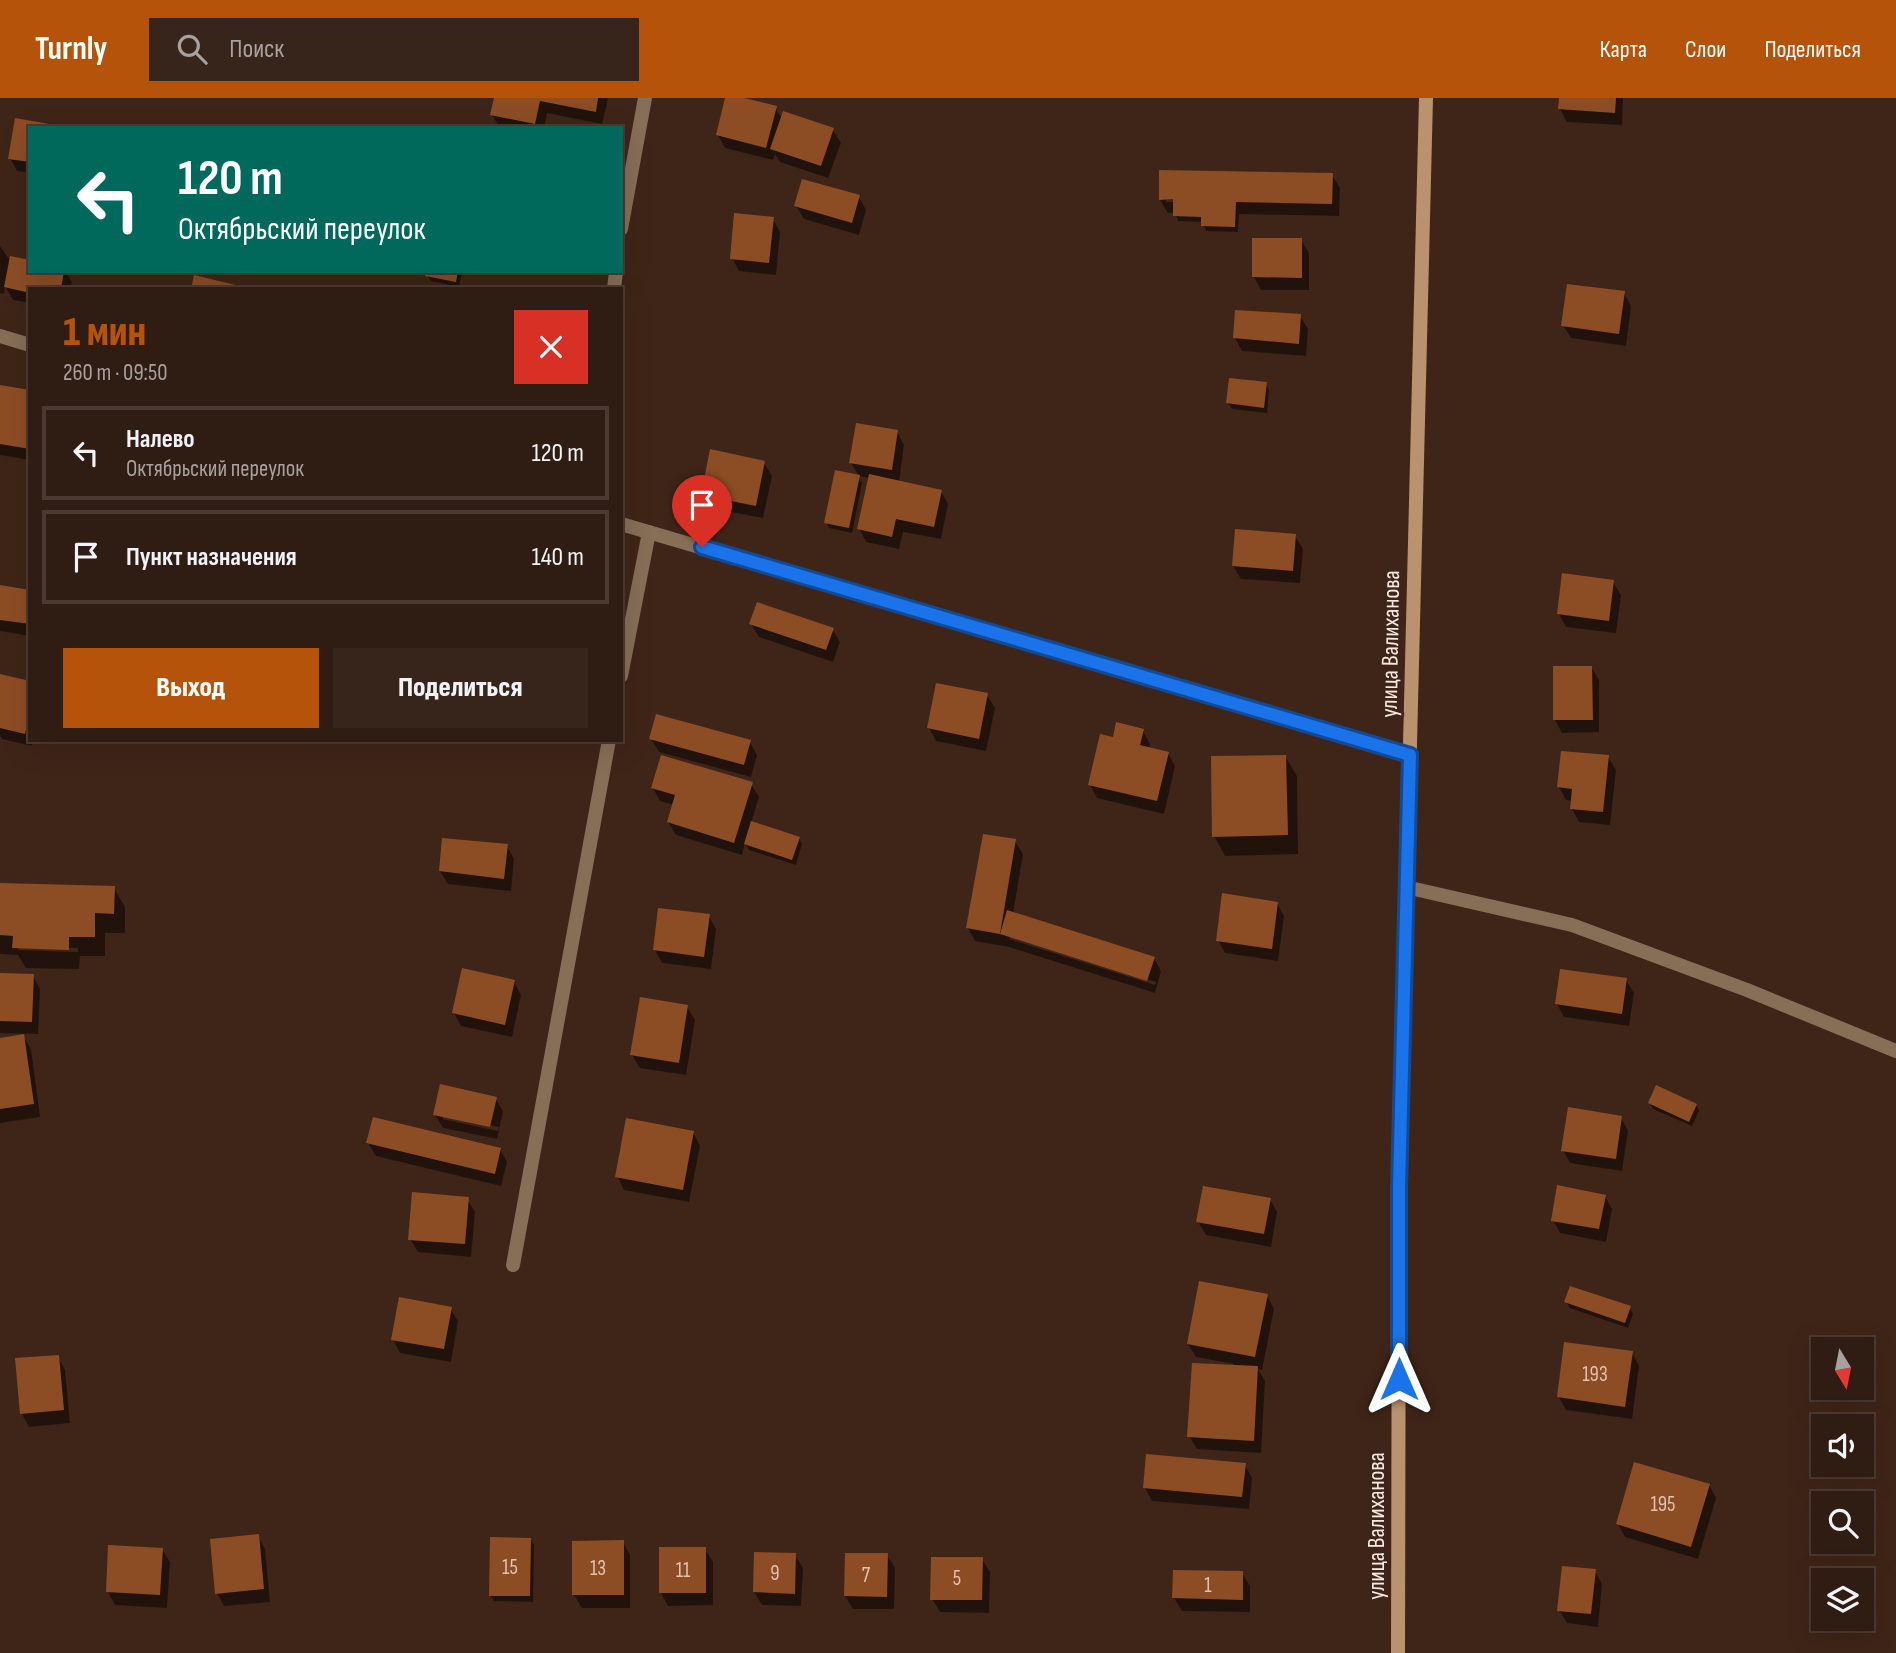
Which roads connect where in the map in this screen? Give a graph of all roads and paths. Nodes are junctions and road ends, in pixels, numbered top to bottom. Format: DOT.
graph roads {
  1 [pos="645,98"];
  2 [pos="1426,98"];
  3 [pos="623,218"];
  4 [pos="0,336"];
  5 [pos="28,344"];
  6 [pos="623,525"];
  7 [pos="649,532"];
  8 [pos="623,666"];
  9 [pos="609,742"];
  10 [pos="1410,755"];
  11 [pos="1406,887"];
  12 [pos="1896,1051"];
  13 [pos="513,1265"];
  14 [pos="1398,1653"];
  1 -- 3 [label="street"];
  2 -- 10 [label="main road, улица Валиханова"];
  4 -- 5 [label="street"];
  6 -- 7 [label="street"];
  7 -- 8 [label="street"];
  7 -- 10 [label="street"];
  9 -- 13 [label="street"];
  10 -- 11 [label="main road, улица Валиханова"];
  11 -- 12 [label="street"];
  11 -- 14 [label="main road, улица Валиханова"];
}
